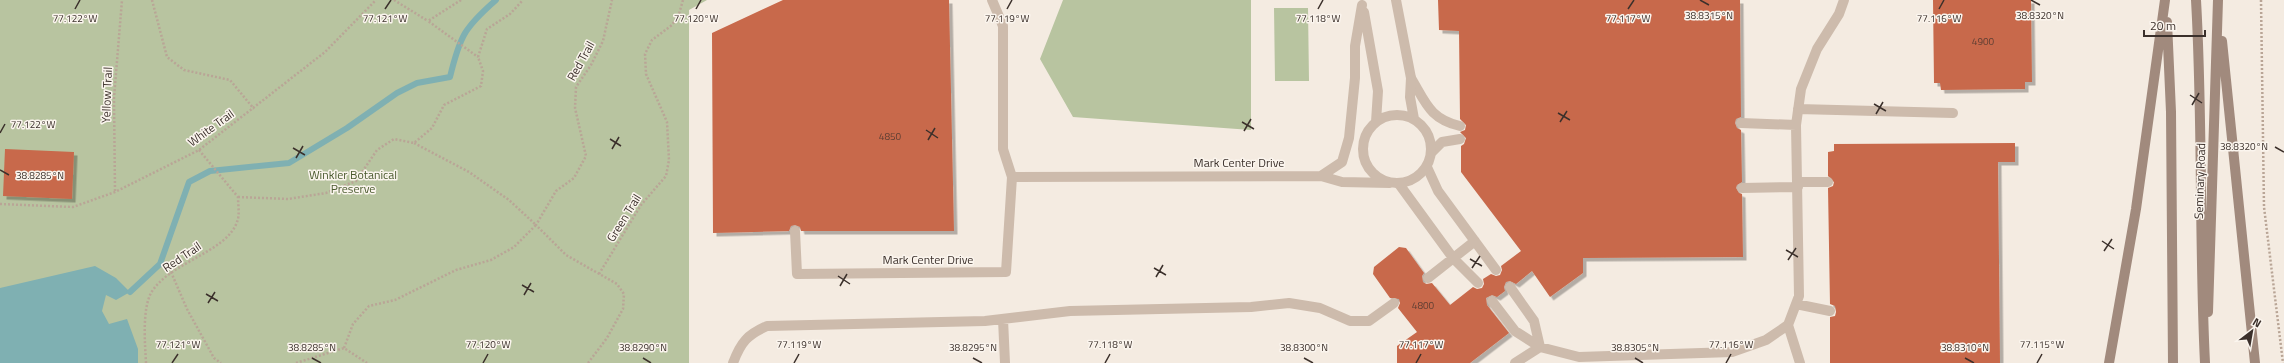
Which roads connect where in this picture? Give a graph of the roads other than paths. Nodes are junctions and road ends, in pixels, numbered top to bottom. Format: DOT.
graph roads {
  1 [pos="992,0"];
  2 [pos="1396,0"];
  3 [pos="1844,0"];
  4 [pos="2166,0"];
  5 [pos="2196,0"];
  6 [pos="1362,2"];
  7 [pos="2218,4"];
  8 [pos="1412,78"];
  9 [pos="1798,109"];
  10 [pos="1953,113"];
  11 [pos="1414,119"];
  12 [pos="1376,122"];
  13 [pos="1741,124"];
  14 [pos="1796,125"];
  15 [pos="1460,126"];
  16 [pos="1460,139"];
  17 [pos="1432,152"];
  18 [pos="1427,166"];
  19 [pos="1321,176"];
  20 [pos="1012,177"];
  21 [pos="1828,182"];
  22 [pos="1394,183"];
  23 [pos="1798,185"];
  24 [pos="1742,188"];
  25 [pos="795,231"];
  26 [pos="1475,241"];
  27 [pos="1453,258"];
  28 [pos="1496,270"];
  29 [pos="1428,278"];
  30 [pos="1478,283"];
  31 [pos="1510,288"];
  32 [pos="1492,301"];
  33 [pos="1394,303"];
  34 [pos="1796,304"];
  35 [pos="1830,311"];
  36 [pos="1003,319"];
  37 [pos="1788,325"];
  38 [pos="1540,346"];
  39 [pos="733,363"];
  40 [pos="1005,363"];
  41 [pos="1515,363"];
  42 [pos="1800,363"];
  43 [pos="2109,363"];
  44 [pos="2173,363"];
  45 [pos="2206,363"];
  46 [pos="2255,363"];
  1 -- 20 [label="street, Mark Center Drive"];
  2 -- 8 [label="street"];
  3 -- 9 [label="street"];
  4 -- 43 [label="main road"];
  4 -- 44 [label="main road"];
  5 -- 45 [label="main road"];
  6 -- 12 [label="street"];
  6 -- 19 [label="street"];
  7 -- 45 [label="main road, Seminary Road"];
  7 -- 46 [label="main road"];
  8 -- 11 [label="street"];
  8 -- 15 [label="street"];
  9 -- 10 [label="street"];
  9 -- 14 [label="street"];
  11 -- 12 [label="street"];
  11 -- 17 [label="street"];
  12 -- 22 [label="street"];
  13 -- 14 [label="street"];
  14 -- 23 [label="street"];
  16 -- 17 [label="street"];
  17 -- 18 [label="street"];
  18 -- 22 [label="street"];
  18 -- 26 [label="street"];
  19 -- 20 [label="street, Mark Center Drive"];
  19 -- 22 [label="street, Mark Center Drive"];
  20 -- 25 [label="street, Mark Center Drive"];
  21 -- 23 [label="street"];
  22 -- 27 [label="street"];
  23 -- 24 [label="street"];
  23 -- 34 [label="street"];
  26 -- 27 [label="street"];
  26 -- 28 [label="street"];
  27 -- 29 [label="street"];
  27 -- 30 [label="street"];
  31 -- 38 [label="street"];
  32 -- 38 [label="street"];
  33 -- 36 [label="street"];
  34 -- 35 [label="street"];
  34 -- 37 [label="street"];
  36 -- 39 [label="street"];
  36 -- 40 [label="street"];
  37 -- 38 [label="street"];
  37 -- 42 [label="street"];
  38 -- 41 [label="street"];
}
